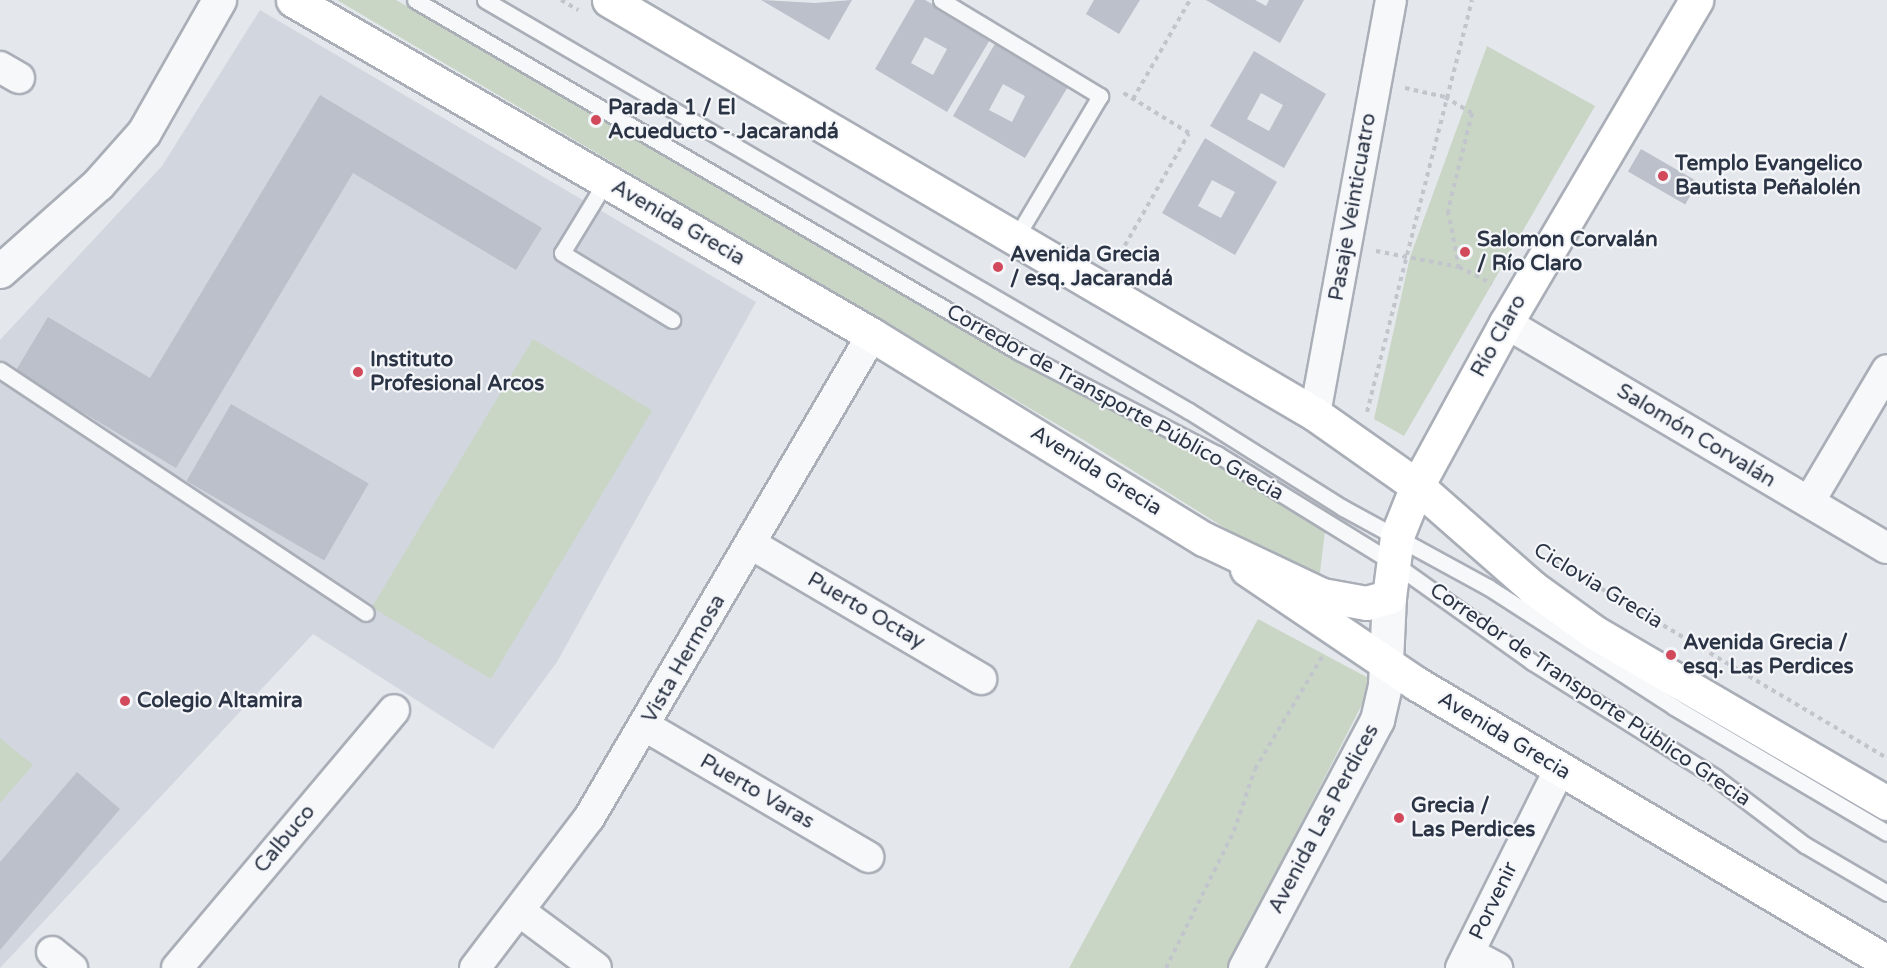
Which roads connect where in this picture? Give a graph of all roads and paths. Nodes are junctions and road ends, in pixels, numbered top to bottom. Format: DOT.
graph roads {
  1 [pos="219,0"];
  2 [pos="293,0"];
  3 [pos="415,0"];
  4 [pos="485,0"];
  5 [pos="609,0"];
  6 [pos="941,0"];
  7 [pos="1190,0"];
  8 [pos="1391,0"];
  9 [pos="1472,0"];
  10 [pos="1696,0"];
  11 [pos="1376,82"];
  12 [pos="1445,97"];
  13 [pos="1133,99"];
  14 [pos="606,181"];
  15 [pos="1015,239"];
  16 [pos="1403,256"];
  17 [pos="1459,267"];
  18 [pos="0,271"];
  19 [pos="1513,311"];
  20 [pos="672,320"];
  21 [pos="872,336"];
  22 [pos="0,370"];
  23 [pos="1887,370"];
  24 [pos="1315,414"];
  25 [pos="1361,445"];
  26 [pos="1417,486"];
  27 [pos="1809,502"];
  28 [pos="1204,539"];
  29 [pos="751,544"];
  30 [pos="1887,548"];
  31 [pos="1394,549"];
  32 [pos="1550,558"];
  33 [pos="1389,597"];
  34 [pos="366,613"];
  35 [pos="1332,629"];
  36 [pos="1386,664"];
  37 [pos="981,679"];
  38 [pos="394,710"];
  39 [pos="645,726"];
  40 [pos="1887,758"];
  41 [pos="1560,769"];
  42 [pos="1887,803"];
  43 [pos="1887,833"];
  44 [pos="868,857"];
  45 [pos="1887,893"];
  46 [pos="522,913"];
  47 [pos="1465,960"];
  48 [pos="1887,962"];
  49 [pos="177,968"];
  50 [pos="475,968"];
  51 [pos="597,968"];
  52 [pos="1166,968"];
  53 [pos="1245,968"];
  54 [pos="1497,968"];
  1 -- 18 [label="street"];
  2 -- 14 [label="main road, Avenida Grecia"];
  3 -- 31 [label="lane, Corredor de Transporte Público Grecia"];
  4 -- 31 [label="lane, Corredor de Transporte Público Grecia"];
  5 -- 15 [label="main road"];
  6 -- 15 [label="lane"];
  7 -- 13 [label="path"];
  8 -- 11 [label="street, Pasaje Veinticuatro"];
  9 -- 12 [label="path"];
  10 -- 19 [label="main road, Río Claro"];
  11 -- 12 [label="path"];
  11 -- 24 [label="street, Pasaje Veinticuatro"];
  12 -- 16 [label="path"];
  12 -- 17 [label="path"];
  14 -- 20 [label="lane"];
  14 -- 21 [label="main road, Avenida Grecia"];
  15 -- 24 [label="main road"];
  16 -- 17 [label="path"];
  16 -- 25 [label="path"];
  17 -- 19 [label="path"];
  19 -- 26 [label="main road, Río Claro"];
  19 -- 27 [label="street, Salomón Corvalán"];
  21 -- 28 [label="main road, Avenida Grecia"];
  21 -- 29 [label="street, Vista Hermosa"];
  22 -- 34 [label="lane"];
  23 -- 27 [label="street"];
  24 -- 25 [label="main road"];
  25 -- 26 [label="main road"];
  26 -- 31 [label="main road, Río Claro"];
  26 -- 42 [label="main road"];
  27 -- 30 [label="street, Salomón Corvalán"];
  28 -- 33 [label="main road"];
  28 -- 35 [label="main road, Avenida Grecia"];
  29 -- 37 [label="street, Puerto Octay"];
  29 -- 39 [label="street, Vista Hermosa"];
  31 -- 33 [label="main road, Río Claro"];
  31 -- 43 [label="lane, Corredor de Transporte Público Grecia"];
  31 -- 45 [label="lane, Corredor de Transporte Público Grecia"];
  32 -- 40 [label="path, Ciclovia Grecia"];
  33 -- 36 [label="street, Río Claro"];
  35 -- 36 [label="main road, Avenida Grecia"];
  35 -- 52 [label="path"];
  36 -- 41 [label="main road, Avenida Grecia"];
  36 -- 53 [label="street, Avenida Las Perdices"];
  38 -- 49 [label="street, Calbuco"];
  39 -- 44 [label="street, Puerto Varas"];
  39 -- 46 [label="street, Vista Hermosa"];
  41 -- 47 [label="street, Porvenir"];
  41 -- 48 [label="main road, Avenida Grecia"];
  46 -- 50 [label="street, Vista Hermosa"];
  46 -- 51 [label="street"];
  47 -- 54 [label="street"];
}
